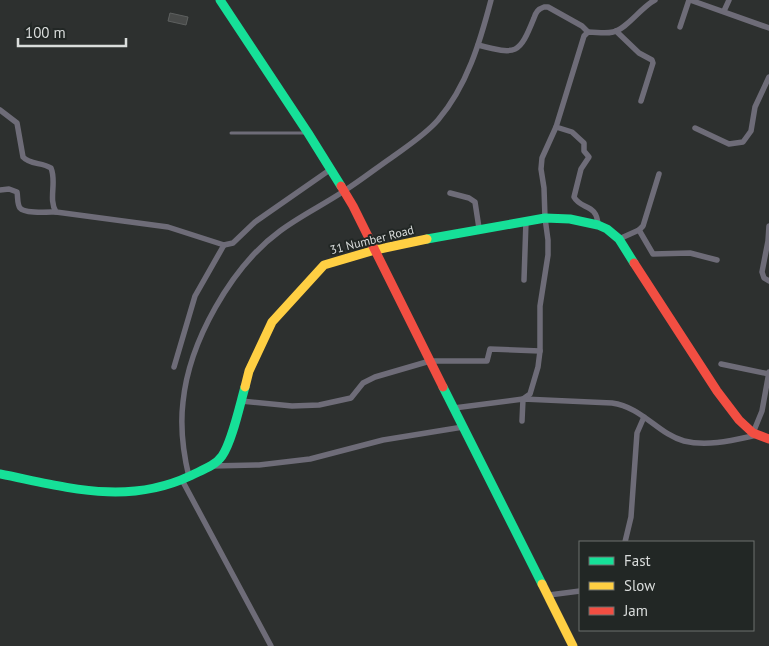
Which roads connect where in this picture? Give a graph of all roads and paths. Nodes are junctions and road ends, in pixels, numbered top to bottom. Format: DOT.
graph roads {
  1 [pos="220,0"];
  2 [pos="491,0"];
  3 [pos="655,0"];
  4 [pos="690,0"];
  5 [pos="728,0"];
  6 [pos="724,11"];
  7 [pos="680,27"];
  8 [pos="769,28"];
  9 [pos="588,32"];
  10 [pos="616,32"];
  11 [pos="478,45"];
  12 [pos="769,77"];
  13 [pos="641,100"];
  14 [pos="0,110"];
  15 [pos="556,127"];
  16 [pos="695,128"];
  17 [pos="231,133"];
  18 [pos="308,133"];
  19 [pos="332,170"];
  20 [pos="659,174"];
  21 [pos="0,190"];
  22 [pos="344,190"];
  23 [pos="450,193"];
  24 [pos="56,212"];
  25 [pos="545,218"];
  26 [pos="526,220"];
  27 [pos="598,225"];
  28 [pos="769,226"];
  29 [pos="479,228"];
  30 [pos="639,230"];
  31 [pos="619,239"];
  32 [pos="224,245"];
  33 [pos="375,250"];
  34 [pos="717,260"];
  35 [pos="524,280"];
  36 [pos="769,281"];
  37 [pos="540,351"];
  38 [pos="430,361"];
  39 [pos="721,364"];
  40 [pos="174,367"];
  41 [pos="769,373"];
  42 [pos="523,398"];
  43 [pos="241,401"];
  44 [pos="454,408"];
  45 [pos="644,417"];
  46 [pos="522,421"];
  47 [pos="463,427"];
  48 [pos="756,434"];
  49 [pos="769,440"];
  50 [pos="211,466"];
  51 [pos="0,474"];
  52 [pos="182,480"];
  53 [pos="625,541"];
  54 [pos="579,591"];
  55 [pos="549,595"];
  56 [pos="271,646"];
  57 [pos="574,646"];
  1 -- 18 [label="main road"];
  2 -- 11 [label="street"];
  3 -- 10 [label="street"];
  4 -- 6 [label="street"];
  4 -- 7 [label="street"];
  5 -- 6 [label="street"];
  6 -- 8 [label="street"];
  9 -- 10 [label="street"];
  9 -- 11 [label="street"];
  9 -- 15 [label="street"];
  10 -- 13 [label="street"];
  11 -- 22 [label="street"];
  12 -- 16 [label="street"];
  14 -- 24 [label="street"];
  15 -- 25 [label="street"];
  15 -- 27 [label="street"];
  17 -- 18 [label="lane"];
  18 -- 19 [label="main road"];
  19 -- 22 [label="main road"];
  19 -- 32 [label="street"];
  20 -- 30 [label="street"];
  21 -- 24 [label="street"];
  22 -- 33 [label="main road"];
  22 -- 52 [label="street"];
  23 -- 29 [label="street"];
  24 -- 32 [label="street"];
  25 -- 26 [label="main road, 31 Number Road"];
  25 -- 27 [label="main road, 31 Number Road"];
  25 -- 37 [label="street"];
  26 -- 29 [label="main road, 31 Number Road"];
  26 -- 35 [label="street"];
  27 -- 31 [label="main road, 31 Number Road"];
  28 -- 36 [label="street"];
  29 -- 33 [label="main road, 31 Number Road"];
  30 -- 31 [label="street"];
  30 -- 34 [label="street"];
  31 -- 48 [label="main road, 31 Number Road"];
  32 -- 40 [label="street"];
  33 -- 38 [label="main road"];
  33 -- 43 [label="main road, 31 Number Road"];
  37 -- 38 [label="street"];
  37 -- 42 [label="street"];
  38 -- 43 [label="street"];
  38 -- 44 [label="main road"];
  39 -- 41 [label="street"];
  41 -- 48 [label="street"];
  42 -- 44 [label="street"];
  42 -- 45 [label="street"];
  42 -- 46 [label="street"];
  43 -- 50 [label="main road, 31 Number Road"];
  44 -- 47 [label="main road"];
  45 -- 48 [label="street"];
  45 -- 53 [label="street"];
  47 -- 50 [label="street"];
  47 -- 55 [label="main road"];
  48 -- 49 [label="main road, 31 Number Road"];
  50 -- 52 [label="main road, 31 Number Road"];
  51 -- 52 [label="main road, 31 Number Road"];
  52 -- 56 [label="street"];
  54 -- 55 [label="street"];
  55 -- 57 [label="main road"];
}
